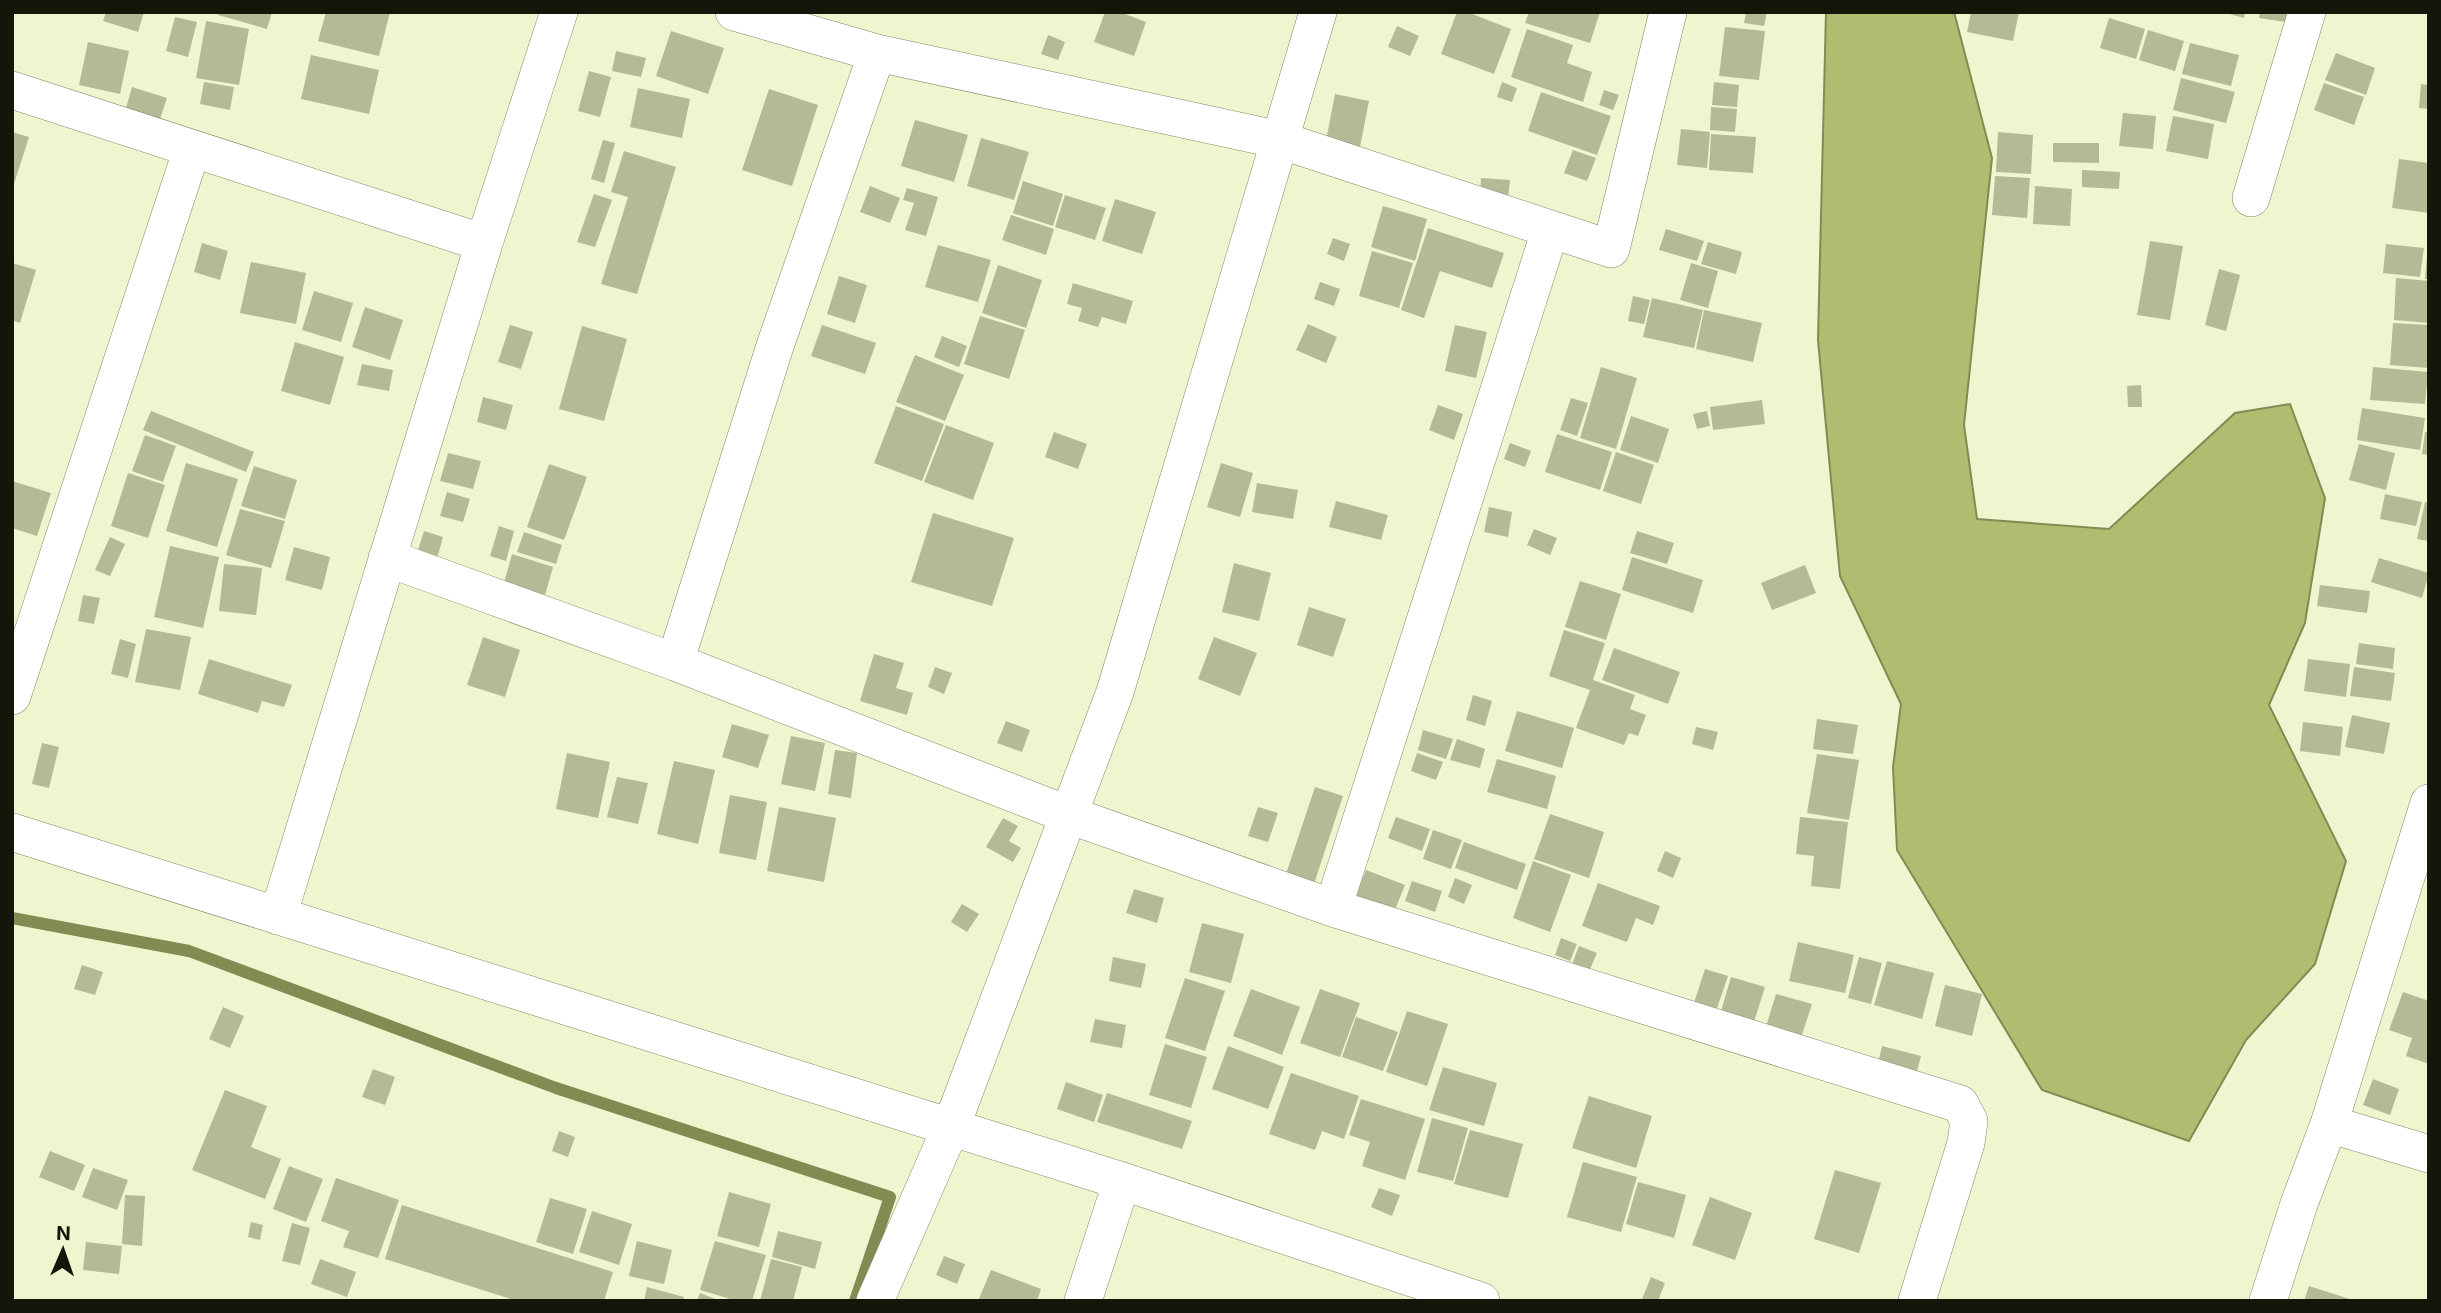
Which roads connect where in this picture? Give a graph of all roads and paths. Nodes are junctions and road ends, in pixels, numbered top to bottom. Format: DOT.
graph roads {
  1 [pos="559,12"];
  2 [pos="734,12"];
  3 [pos="1318,12"];
  4 [pos="1668,12"];
  5 [pos="2307,12"];
  6 [pos="877,52"];
  7 [pos="12,90"];
  8 [pos="1280,140"];
  9 [pos="192,149"];
  10 [pos="2250,198"];
  11 [pos="1550,231"];
  12 [pos="484,243"];
  13 [pos="387,558"];
  14 [pos="675,662"];
  15 [pos="12,696"];
  16 [pos="2429,803"];
  17 [pos="1069,815"];
  18 [pos="12,832"];
  19 [pos="1333,908"];
  20 [pos="278,916"];
  21 [pos="2329,1124"];
  22 [pos="951,1127"];
  23 [pos="2429,1154"];
  24 [pos="1122,1181"];
  25 [pos="1471,1299"];
  26 [pos="875,1301"];
  27 [pos="1083,1301"];
  28 [pos="1917,1301"];
  29 [pos="2268,1301"];
  1 -- 12 [label="street"];
  2 -- 6 [label="street"];
  3 -- 8 [label="street"];
  4 -- 11 [label="street"];
  5 -- 10 [label="street"];
  6 -- 8 [label="street"];
  6 -- 14 [label="street"];
  7 -- 9 [label="street"];
  8 -- 11 [label="street"];
  8 -- 17 [label="street"];
  9 -- 12 [label="street"];
  9 -- 15 [label="street"];
  11 -- 19 [label="street"];
  12 -- 13 [label="street"];
  13 -- 14 [label="street"];
  13 -- 20 [label="street"];
  14 -- 17 [label="street"];
  16 -- 21 [label="street"];
  17 -- 19 [label="street"];
  17 -- 22 [label="street"];
  18 -- 20 [label="street"];
  19 -- 28 [label="street"];
  20 -- 22 [label="street"];
  21 -- 23 [label="street"];
  21 -- 29 [label="street"];
  22 -- 24 [label="street"];
  22 -- 26 [label="street"];
  24 -- 25 [label="street"];
  24 -- 27 [label="street"];
}
